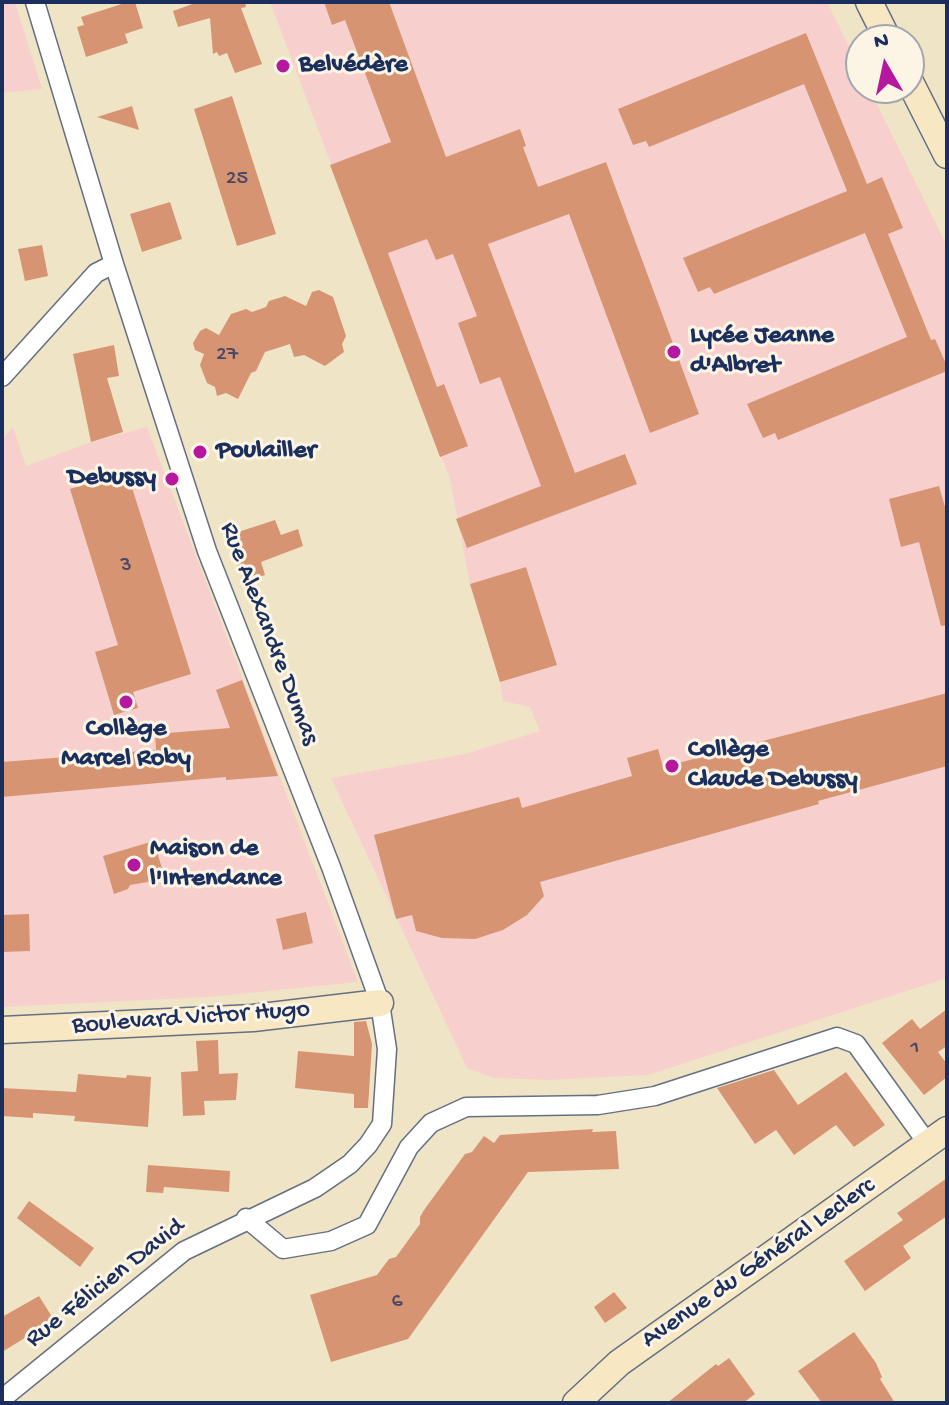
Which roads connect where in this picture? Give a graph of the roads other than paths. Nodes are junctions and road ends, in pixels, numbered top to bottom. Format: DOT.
graph roads {
  1 [pos="35,2"];
  2 [pos="869,2"];
  3 [pos="880,24"];
  4 [pos="921,104"];
  5 [pos="947,155"];
  6 [pos="114,264"];
  7 [pos="2,377"];
  8 [pos="380,1003"];
  9 [pos="2,1030"];
  10 [pos="938,1137"];
  11 [pos="246,1218"];
  12 [pos="2,1399"];
  13 [pos="576,1403"];
  1 -- 6 [label="street, Rue Alexandre Dumas"];
  2 -- 3 [label="main road"];
  4 -- 5 [label="main road"];
  6 -- 7 [label="street"];
  6 -- 8 [label="street, Rue Alexandre Dumas"];
  8 -- 9 [label="main road, Boulevard Victor Hugo"];
  8 -- 11 [label="street, Rue Alexandre Dumas"];
  10 -- 11 [label="street"];
  10 -- 13 [label="main road, Avenue du Général Leclerc"];
  11 -- 12 [label="street, Rue Félicien David"];
}
